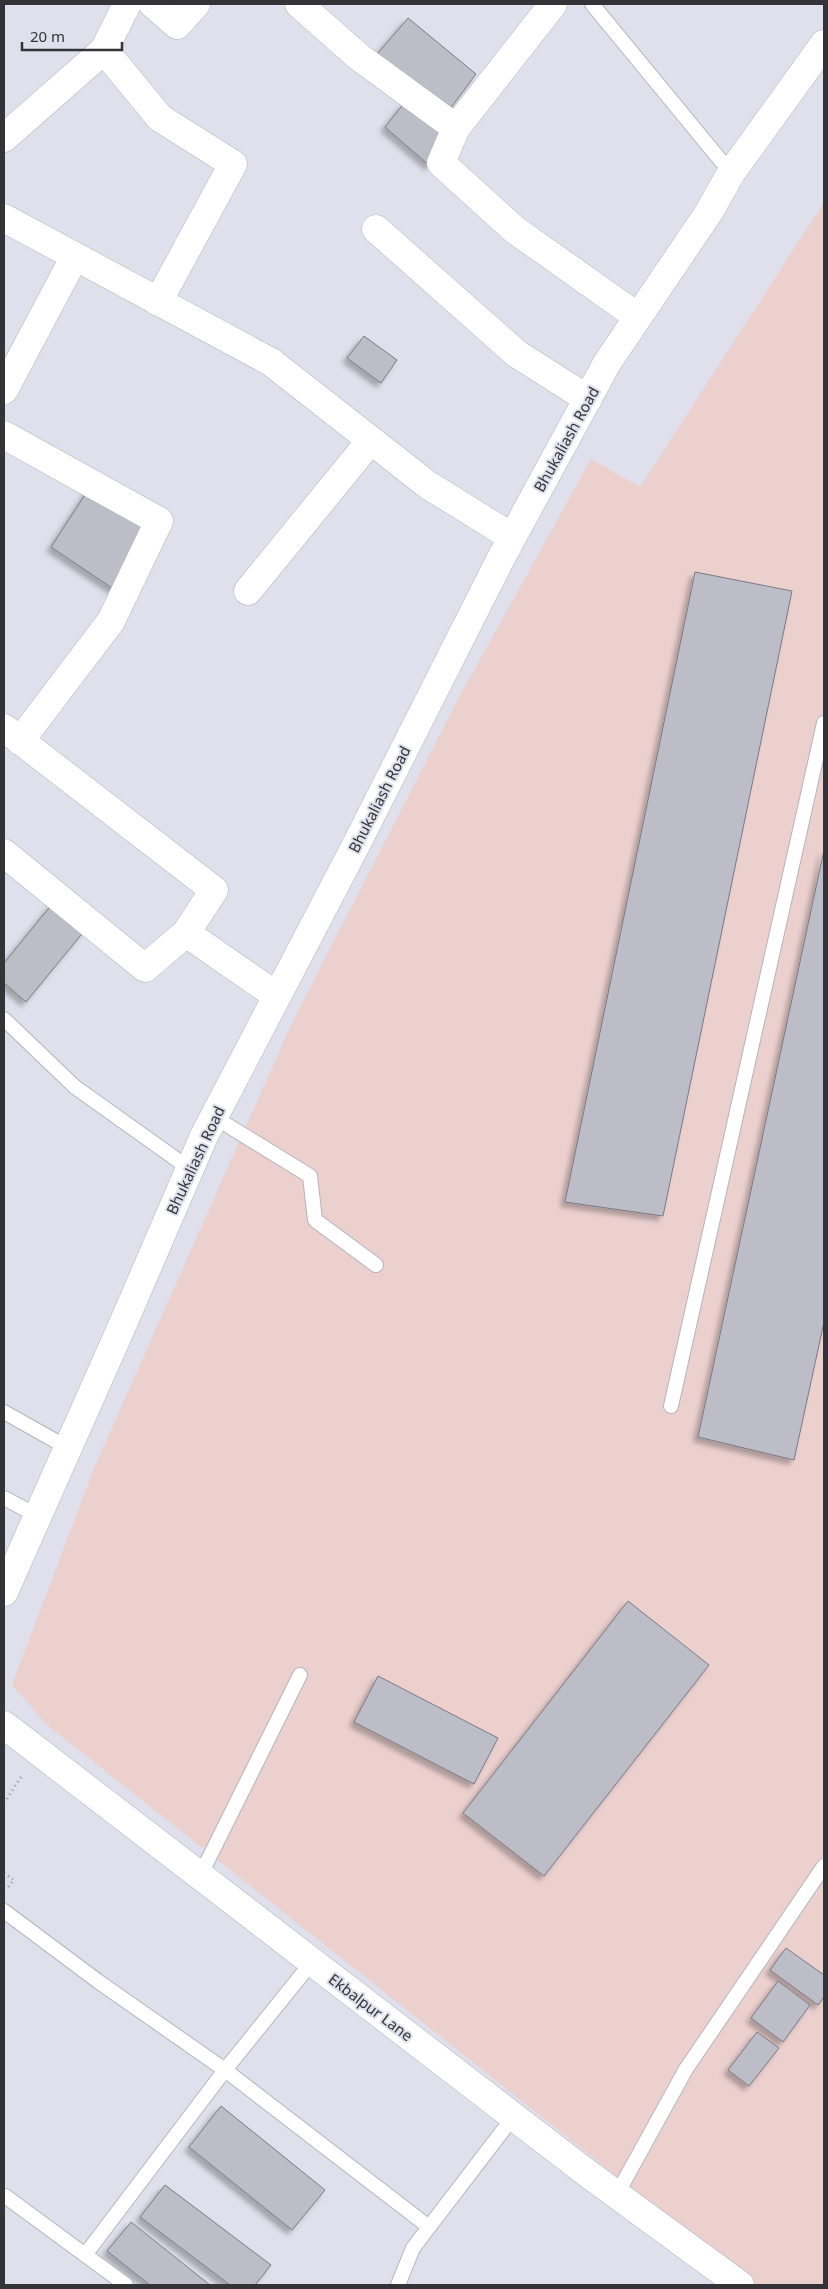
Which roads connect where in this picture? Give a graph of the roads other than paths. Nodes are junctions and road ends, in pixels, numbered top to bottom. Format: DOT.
graph roads {
  1 [pos="127,4"];
  2 [pos="153,4"];
  3 [pos="196,4"];
  4 [pos="553,4"];
  5 [pos="592,4"];
  6 [pos="308,7"];
  7 [pos="824,44"];
  8 [pos="104,50"];
  9 [pos="456,128"];
  10 [pos="4,138"];
  11 [pos="731,173"];
  12 [pos="4,218"];
  13 [pos="376,229"];
  14 [pos="74,258"];
  15 [pos="158,302"];
  16 [pos="638,317"];
  17 [pos="4,390"];
  18 [pos="588,399"];
  19 [pos="4,435"];
  20 [pos="372,440"];
  21 [pos="512,537"];
  22 [pos="248,591"];
  23 [pos="824,723"];
  24 [pos="12,734"];
  25 [pos="4,853"];
  26 [pos="186,933"];
  27 [pos="277,996"];
  28 [pos="4,1019"];
  29 [pos="214,1117"];
  30 [pos="190,1169"];
  31 [pos="376,1265"];
  32 [pos="671,1406"];
  33 [pos="4,1412"];
  34 [pos="68,1448"];
  35 [pos="4,1498"];
  36 [pos="38,1516"];
  37 [pos="4,1592"];
  38 [pos="300,1675"];
  39 [pos="4,1725"];
  40 [pos="824,1866"];
  41 [pos="200,1876"];
  42 [pos="4,1911"];
  43 [pos="312,1962"];
  44 [pos="225,2070"];
  45 [pos="514,2116"];
  46 [pos="617,2194"];
  47 [pos="4,2197"];
  48 [pos="429,2227"];
  49 [pos="85,2255"];
  50 [pos="126,2285"];
  51 [pos="398,2285"];
  52 [pos="740,2285"];
  1 -- 8 [label="street"];
  2 -- 3 [label="street"];
  4 -- 9 [label="street"];
  5 -- 11 [label="lane"];
  6 -- 9 [label="street"];
  7 -- 11 [label="street, Bhukaliash Road"];
  8 -- 10 [label="street"];
  8 -- 15 [label="street"];
  9 -- 16 [label="street"];
  11 -- 16 [label="street, Bhukaliash Road"];
  12 -- 14 [label="street"];
  13 -- 18 [label="street"];
  14 -- 15 [label="street"];
  14 -- 17 [label="street"];
  15 -- 20 [label="street"];
  16 -- 18 [label="street, Bhukaliash Road"];
  18 -- 21 [label="street, Bhukaliash Road"];
  19 -- 24 [label="street"];
  20 -- 21 [label="street"];
  20 -- 22 [label="street"];
  21 -- 27 [label="street, Bhukaliash Road"];
  23 -- 32 [label="lane"];
  24 -- 26 [label="street"];
  25 -- 26 [label="street"];
  26 -- 27 [label="street"];
  27 -- 29 [label="street, Bhukaliash Road"];
  28 -- 30 [label="lane"];
  29 -- 30 [label="street, Bhukaliash Road"];
  29 -- 31 [label="lane"];
  30 -- 34 [label="street, Bhukaliash Road"];
  33 -- 34 [label="lane"];
  34 -- 36 [label="street, Bhukaliash Road"];
  35 -- 36 [label="lane"];
  36 -- 37 [label="street, Bhukaliash Road"];
  38 -- 41 [label="lane"];
  39 -- 41 [label="street, Ekbalpur Lane"];
  40 -- 46 [label="lane"];
  41 -- 43 [label="street, Ekbalpur Lane"];
  42 -- 44 [label="lane"];
  43 -- 44 [label="lane"];
  43 -- 45 [label="street, Ekbalpur Lane"];
  44 -- 48 [label="lane"];
  44 -- 49 [label="lane"];
  45 -- 46 [label="street, Ekbalpur Lane"];
  45 -- 48 [label="lane"];
  46 -- 52 [label="street, Ekbalpur Lane"];
  47 -- 49 [label="lane"];
  48 -- 51 [label="lane"];
  49 -- 50 [label="lane"];
}
